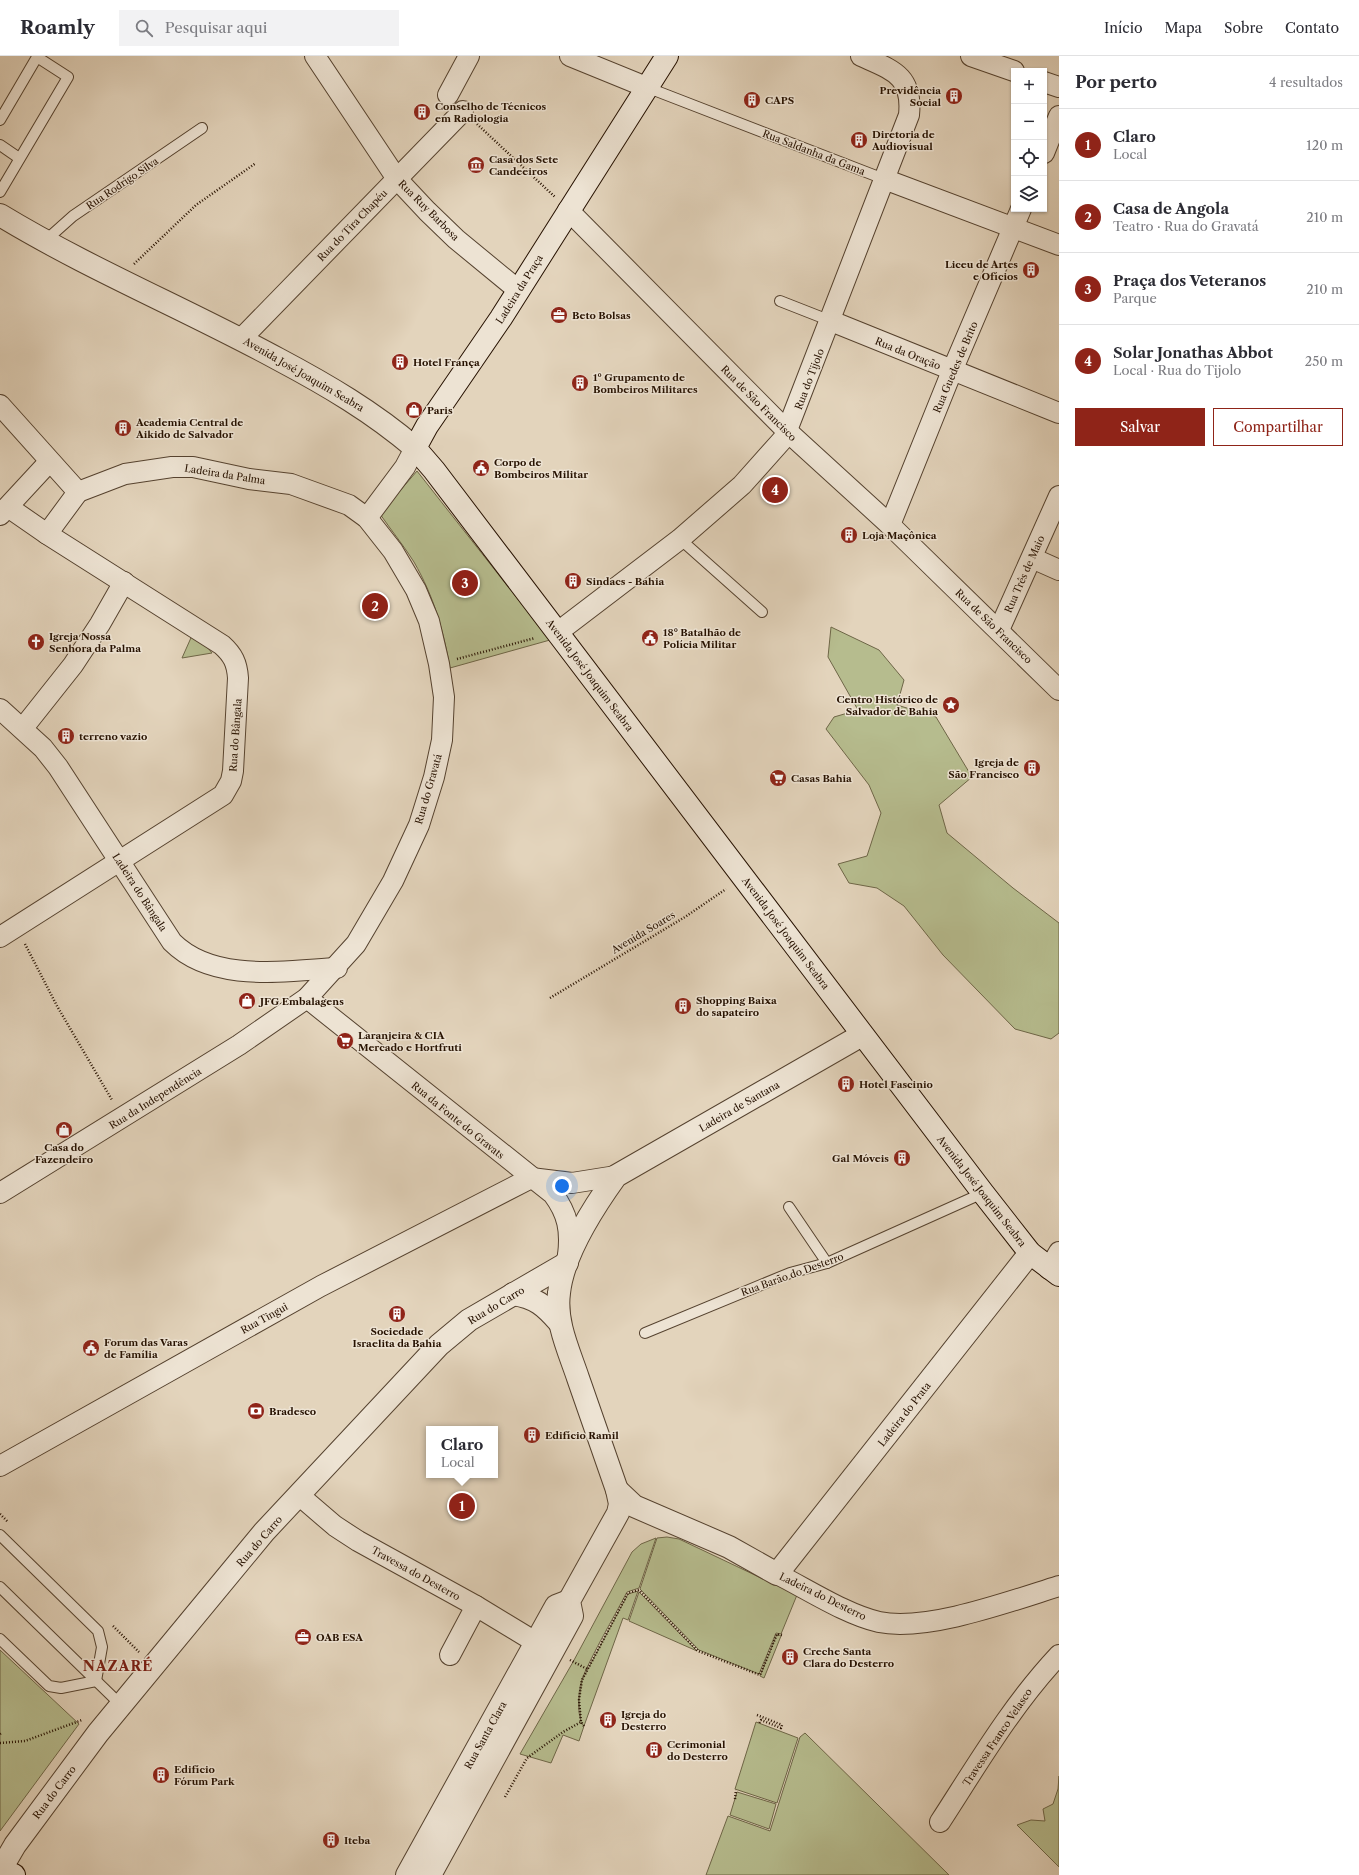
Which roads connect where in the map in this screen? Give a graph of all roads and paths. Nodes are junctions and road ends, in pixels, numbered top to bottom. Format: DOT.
graph roads {
  1 [pos="315,56"];
  2 [pos="470,56"];
  3 [pos="570,56"];
  4 [pos="667,56"];
  5 [pos="861,56"];
  6 [pos="971,56"];
  7 [pos="1011,70"];
  8 [pos="1047,83"];
  9 [pos="646,87"];
  10 [pos="1059,87"];
  11 [pos="448,95"];
  12 [pos="463,111"];
  13 [pos="1059,116"];
  14 [pos="0,120"];
  15 [pos="202,128"];
  16 [pos="0,145"];
  17 [pos="1047,146"];
  18 [pos="19,158"];
  19 [pos="256,163"];
  20 [pos="398,179"];
  21 [pos="884,179"];
  22 [pos="0,192"];
  23 [pos="568,210"];
  24 [pos="0,216"];
  25 [pos="1017,218"];
  26 [pos="44,242"];
  27 [pos="1059,245"];
  28 [pos="120,278"];
  29 [pos="518,290"];
  30 [pos="780,301"];
  31 [pos="831,321"];
  32 [pos="241,339"];
  33 [pos="952,371"];
  34 [pos="0,405"];
  35 [pos="1059,413"];
  36 [pos="788,432"];
  37 [pos="415,448"];
  38 [pos="50,462"];
  39 [pos="78,492"];
  40 [pos="1059,496"];
  41 [pos="4,511"];
  42 [pos="367,518"];
  43 [pos="890,525"];
  44 [pos="47,534"];
  45 [pos="680,539"];
  46 [pos="1032,558"];
  47 [pos="1059,570"];
  48 [pos="124,582"];
  49 [pos="762,612"];
  50 [pos="999,630"];
  51 [pos="558,632"];
  52 [pos="440,664"];
  53 [pos="1059,690"];
  54 [pos="0,709"];
  55 [pos="23,728"];
  56 [pos="120,861"];
  57 [pos="743,877"];
  58 [pos="7,927"];
  59 [pos="337,968"];
  60 [pos="307,998"];
  61 [pos="550,998"];
  62 [pos="862,1035"];
  63 [pos="123,1118"];
  64 [pos="616,1176"];
  65 [pos="531,1178"];
  66 [pos="0,1194"];
  67 [pos="983,1194"];
  68 [pos="790,1207"];
  69 [pos="1030,1253"];
  70 [pos="567,1263"];
  71 [pos="827,1263"];
  72 [pos="1056,1266"];
  73 [pos="513,1294"];
  74 [pos="559,1322"];
  75 [pos="644,1333"];
  76 [pos="0,1466"];
  77 [pos="617,1490"];
  78 [pos="300,1496"];
  79 [pos="644,1511"];
  80 [pos="613,1522"];
  81 [pos="0,1535"];
  82 [pos="777,1574"];
  83 [pos="1059,1586"];
  84 [pos="0,1587"];
  85 [pos="569,1601"];
  86 [pos="476,1606"];
  87 [pos="782,1635"];
  88 [pos="0,1639"];
  89 [pos="537,1643"];
  90 [pos="450,1655"];
  91 [pos="1059,1655"];
  92 [pos="572,1662"];
  93 [pos="587,1669"];
  94 [pos="96,1681"];
  95 [pos="121,1705"];
  96 [pos="757,1715"];
  97 [pos="86,1718"];
  98 [pos="580,1722"];
  99 [pos="760,1724"];
  100 [pos="584,1726"];
  101 [pos="0,1743"];
  102 [pos="736,1790"];
  103 [pos="505,1797"];
  104 [pos="735,1799"];
  105 [pos="940,1822"];
  106 [pos="4,1871"];
  107 [pos="407,1875"];
  108 [pos="430,1875"];
  1 -- 20 [label="street, Rua Ruy Barbosa"];
  2 -- 11 [label="street"];
  3 -- 9 [label="street, Rua Saldanha da Gama"];
  4 -- 9 [label="street, Ladeira da Praça"];
  5 -- 21 [label="street, Rua do Tijolo"];
  6 -- 7 [label="street"];
  8 -- 10 [label="street"];
  9 -- 21 [label="lane, Rua Saldanha da Gama"];
  9 -- 23 [label="street, Ladeira da Praça"];
  12 -- 20 [label="street, Rua do Tira Chapéu"];
  12 -- 23 [label="path"];
  13 -- 17 [label="street"];
  14 -- 18 [label="lane"];
  15 -- 26 [label="lane, Rua Rodrigo Silva"];
  16 -- 18 [label="lane"];
  18 -- 22 [label="lane"];
  19 -- 28 [label="path"];
  20 -- 29 [label="street, Rua Ruy Barbosa"];
  20 -- 32 [label="street, Rua do Tira Chapéu"];
  21 -- 25 [label="street, Rua Saldanha da Gama"];
  21 -- 31 [label="street, Rua do Tijolo"];
  23 -- 29 [label="street, Ladeira da Praça"];
  23 -- 36 [label="street, Rua de São Francisco"];
  24 -- 26 [label="street, Avenida José Joaquim Seabra"];
  25 -- 27 [label="street, Rua Saldanha da Gama"];
  25 -- 33 [label="street, Rua Guedes de Brito"];
  26 -- 28 [label="street, Avenida José Joaquim Seabra"];
  28 -- 32 [label="street, Avenida José Joaquim Seabra"];
  29 -- 37 [label="street, Ladeira da Praça"];
  30 -- 31 [label="lane, Rua da Oração"];
  31 -- 33 [label="street, Rua da Oração"];
  31 -- 36 [label="street, Rua do Tijolo"];
  32 -- 37 [label="street, Avenida José Joaquim Seabra"];
  33 -- 35 [label="street, Rua da Oração"];
  33 -- 43 [label="street, Rua Guedes de Brito"];
  34 -- 38 [label="street"];
  36 -- 43 [label="street, Rua de São Francisco"];
  36 -- 45 [label="street, Rua do Tijolo"];
  37 -- 42 [label="street, Ladeira da Praça"];
  37 -- 51 [label="street, Avenida José Joaquim Seabra"];
  38 -- 39 [label="street"];
  38 -- 41 [label="street"];
  39 -- 42 [label="street, Ladeira da Palma"];
  39 -- 44 [label="street"];
  40 -- 46 [label="street, Rua Três de Maio"];
  41 -- 44 [label="street, Rua do Bângala"];
  42 -- 52 [label="street, Rua do Gravatá"];
  43 -- 50 [label="street, Rua de São Francisco"];
  44 -- 48 [label="street, Rua do Bângala"];
  45 -- 49 [label="lane"];
  45 -- 51 [label="street, Rua do Tijolo"];
  46 -- 47 [label="street"];
  46 -- 50 [label="street, Rua Três de Maio"];
  48 -- 55 [label="street"];
  48 -- 56 [label="street, Rua do Bângala"];
  50 -- 53 [label="street, Rua de São Francisco"];
  51 -- 52 [label="path"];
  51 -- 57 [label="street, Avenida José Joaquim Seabra"];
  52 -- 59 [label="street, Rua do Gravatá"];
  54 -- 55 [label="street, Ladeira do Bângala"];
  55 -- 56 [label="street, Ladeira do Bângala"];
  56 -- 58 [label="street, Rua do Bângala"];
  56 -- 59 [label="street, Ladeira do Bângala"];
  57 -- 61 [label="path, Avenida Soares"];
  57 -- 62 [label="street, Avenida José Joaquim Seabra"];
  58 -- 63 [label="path"];
  59 -- 60 [label="street, Rua do Gravatá"];
  60 -- 63 [label="street, Rua da Independência"];
  60 -- 65 [label="street, Rua da Fonte do Gravats"];
  62 -- 64 [label="street, Ladeira de Santana"];
  62 -- 67 [label="street, Avenida José Joaquim Seabra"];
  63 -- 66 [label="street, Rua da Independência"];
  64 -- 65 [label="street, Ladeira de Santana"];
  64 -- 70 [label="street, Ladeira de Santana"];
  65 -- 70 [label="street, Rua da Fonte do Gravats"];
  65 -- 76 [label="street, Rua Tingui"];
  67 -- 69 [label="street, Avenida José Joaquim Seabra"];
  67 -- 71 [label="lane, Rua Barão do Desterro"];
  68 -- 71 [label="lane"];
  69 -- 72 [label="street, Avenida José Joaquim Seabra"];
  69 -- 82 [label="street, Ladeira do Prata"];
  70 -- 73 [label="street, Rua do Carro"];
  70 -- 74 [label="street, Ladeira de Santana"];
  71 -- 75 [label="lane, Rua Barão do Desterro"];
  73 -- 74 [label="street"];
  73 -- 78 [label="street, Rua do Carro"];
  74 -- 77 [label="street"];
  77 -- 79 [label="street, Ladeira do Desterro"];
  77 -- 80 [label="street, Rua Santa Clara"];
  78 -- 86 [label="street, Travessa do Desterro"];
  78 -- 95 [label="street, Rua do Carro"];
  79 -- 80 [label="street"];
  79 -- 82 [label="street, Ladeira do Desterro"];
  80 -- 85 [label="street, Rua Santa Clara"];
  81 -- 94 [label="lane"];
  82 -- 83 [label="street, Ladeira do Desterro"];
  84 -- 94 [label="lane"];
  85 -- 89 [label="street, Rua Santa Clara"];
  85 -- 108 [label="street, Rua Santa Clara"];
  86 -- 89 [label="street, Travessa do Desterro"];
  86 -- 90 [label="street"];
  87 -- 93 [label="path"];
  88 -- 94 [label="lane"];
  89 -- 107 [label="street, Rua Santa Clara"];
  91 -- 105 [label="street, Travessa Franco Velasco"];
  92 -- 93 [label="path"];
  93 -- 98 [label="path"];
  94 -- 95 [label="lane"];
  95 -- 106 [label="street, Rua do Carro"];
  96 -- 99 [label="path"];
  97 -- 101 [label="path"];
  98 -- 100 [label="path"];
  98 -- 103 [label="path"];
  102 -- 104 [label="path"];
}
